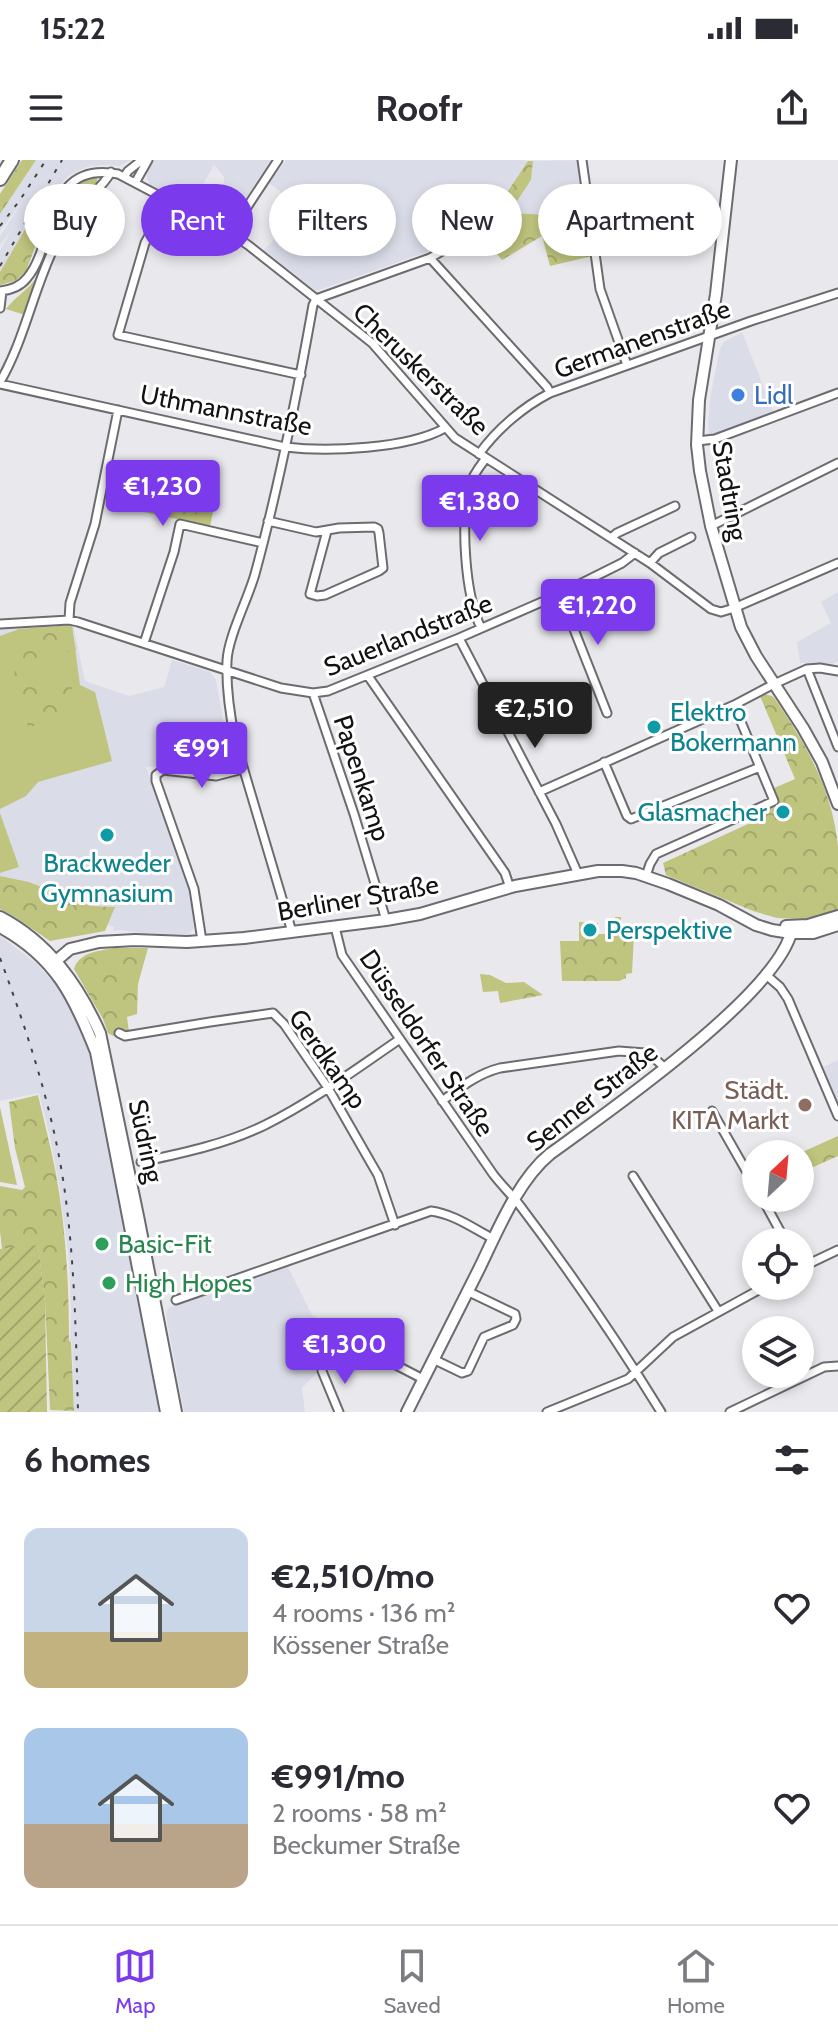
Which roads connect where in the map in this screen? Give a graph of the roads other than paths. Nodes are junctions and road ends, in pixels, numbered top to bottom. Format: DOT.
graph roads {
  1 [pos="12,160"];
  2 [pos="142,160"];
  3 [pos="148,160"];
  4 [pos="278,160"];
  5 [pos="582,160"];
  6 [pos="731,160"];
  7 [pos="111,172"];
  8 [pos="124,177"];
  9 [pos="0,179"];
  10 [pos="135,183"];
  11 [pos="141,186"];
  12 [pos="253,198"];
  13 [pos="253,249"];
  14 [pos="141,256"];
  15 [pos="434,256"];
  16 [pos="430,258"];
  17 [pos="1,291"];
  18 [pos="838,293"];
  19 [pos="316,299"];
  20 [pos="0,308"];
  21 [pos="709,337"];
  22 [pos="627,365"];
  23 [pos="301,375"];
  24 [pos="0,383"];
  25 [pos="550,393"];
  26 [pos="838,393"];
  27 [pos="118,410"];
  28 [pos="445,428"];
  29 [pos="697,441"];
  30 [pos="285,447"];
  31 [pos="482,456"];
  32 [pos="838,463"];
  33 [pos="675,506"];
  34 [pos="268,521"];
  35 [pos="711,526"];
  36 [pos="327,531"];
  37 [pos="691,537"];
  38 [pos="611,538"];
  39 [pos="263,543"];
  40 [pos="635,553"];
  41 [pos="650,563"];
  42 [pos="838,563"];
  43 [pos="560,594"];
  44 [pos="734,608"];
  45 [pos="69,620"];
  46 [pos="0,624"];
  47 [pos="481,628"];
  48 [pos="459,638"];
  49 [pos="144,643"];
  50 [pos="807,669"];
  51 [pos="227,670"];
  52 [pos="838,671"];
  53 [pos="368,676"];
  54 [pos="774,684"];
  55 [pos="313,693"];
  56 [pos="734,705"];
  57 [pos="607,713"];
  58 [pos="838,747"];
  59 [pos="604,762"];
  60 [pos="760,767"];
  61 [pos="243,769"];
  62 [pos="539,792"];
  63 [pos="838,804"];
  64 [pos="578,874"];
  65 [pos="646,876"];
  66 [pos="510,888"];
  67 [pos="719,905"];
  68 [pos="838,916"];
  69 [pos="0,917"];
  70 [pos="386,920"];
  71 [pos="838,925"];
  72 [pos="0,927"];
  73 [pos="335,927"];
  74 [pos="772,930"];
  75 [pos="792,930"];
  76 [pos="292,932"];
  77 [pos="813,933"];
  78 [pos="202,941"];
  79 [pos="777,959"];
  80 [pos="53,963"];
  81 [pos="765,974"];
  82 [pos="119,1033"];
  83 [pos="400,1039"];
  84 [pos="665,1068"];
  85 [pos="328,1088"];
  86 [pos="442,1101"];
  87 [pos="712,1111"];
  88 [pos="838,1116"];
  89 [pos="141,1162"];
  90 [pos="742,1164"];
  91 [pos="633,1176"];
  92 [pos="515,1200"];
  93 [pos="395,1225"];
  94 [pos="494,1239"];
  95 [pos="838,1250"];
  96 [pos="814,1261"];
  97 [pos="467,1291"];
  98 [pos="742,1298"];
  99 [pos="176,1300"];
  100 [pos="718,1311"];
  101 [pos="342,1334"];
  102 [pos="433,1359"];
  103 [pos="838,1366"];
  104 [pos="322,1371"];
  105 [pos="636,1371"];
  106 [pos="423,1379"];
  107 [pos="166,1412"];
  108 [pos="176,1412"];
  109 [pos="339,1412"];
  110 [pos="407,1412"];
  111 [pos="550,1412"];
  112 [pos="661,1412"];
  113 [pos="730,1412"];
  1 -- 9 [label="highway"];
  2 -- 8 [label="street"];
  3 -- 10 [label="street"];
  4 -- 12 [label="street"];
  5 -- 22 [label="street"];
  6 -- 21 [label="street, Stadtring"];
  7 -- 8 [label="street, Cheruskerstraße"];
  7 -- 17 [label="street"];
  7 -- 24 [label="street"];
  8 -- 10 [label="street, Cheruskerstraße"];
  10 -- 11 [label="street, Cheruskerstraße"];
  13 -- 19 [label="street, Cheruskerstraße"];
  14 -- 23 [label="street"];
  15 -- 16 [label="street"];
  16 -- 19 [label="street"];
  16 -- 25 [label="street"];
  17 -- 20 [label="street"];
  18 -- 21 [label="street, Germanenstraße"];
  19 -- 23 [label="street"];
  19 -- 28 [label="street, Cheruskerstraße"];
  21 -- 22 [label="street, Germanenstraße"];
  21 -- 29 [label="street, Stadtring"];
  22 -- 25 [label="street, Germanenstraße"];
  23 -- 30 [label="street"];
  24 -- 27 [label="street, Uthmannstraße"];
  25 -- 31 [label="street, Germanenstraße"];
  26 -- 29 [label="street"];
  27 -- 30 [label="street, Uthmannstraße"];
  27 -- 45 [label="street"];
  28 -- 30 [label="street, Uthmannstraße"];
  28 -- 31 [label="street, Cheruskerstraße"];
  29 -- 35 [label="street, Stadtring"];
  30 -- 34 [label="street"];
  31 -- 38 [label="street, Cheruskerstraße"];
  31 -- 47 [label="street, Germanenstraße"];
  32 -- 35 [label="street"];
  33 -- 38 [label="street"];
  34 -- 36 [label="street"];
  34 -- 39 [label="street"];
  35 -- 44 [label="street, Stadtring"];
  36 -- 36 [label="street"];
  37 -- 41 [label="street"];
  38 -- 40 [label="street, Cheruskerstraße"];
  39 -- 49 [label="street"];
  39 -- 51 [label="street"];
  40 -- 41 [label="street, Cheruskerstraße"];
  40 -- 43 [label="street, Sauerlandstraße"];
  41 -- 44 [label="street, Cheruskerstraße"];
  42 -- 44 [label="street"];
  43 -- 47 [label="street, Sauerlandstraße"];
  43 -- 57 [label="street"];
  44 -- 54 [label="street, Stadtring"];
  45 -- 46 [label="street, Sauerlandstraße"];
  45 -- 49 [label="street, Sauerlandstraße"];
  47 -- 48 [label="street, Sauerlandstraße"];
  48 -- 53 [label="street, Sauerlandstraße"];
  48 -- 62 [label="street"];
  49 -- 51 [label="street, Sauerlandstraße"];
  50 -- 52 [label="street"];
  50 -- 54 [label="street"];
  50 -- 58 [label="street"];
  51 -- 55 [label="street, Sauerlandstraße"];
  51 -- 61 [label="street"];
  53 -- 55 [label="street, Sauerlandstraße"];
  53 -- 66 [label="street"];
  54 -- 56 [label="street"];
  54 -- 63 [label="street, Stadtring"];
  55 -- 70 [label="street, Papenkamp"];
  56 -- 59 [label="street"];
  56 -- 60 [label="street"];
  59 -- 60 [label="street"];
  59 -- 62 [label="street"];
  60 -- 65 [label="street"];
  61 -- 76 [label="street"];
  61 -- 78 [label="street"];
  62 -- 64 [label="street"];
  64 -- 65 [label="street, Berliner Straße"];
  64 -- 66 [label="street, Berliner Straße"];
  65 -- 67 [label="street, Berliner Straße"];
  66 -- 70 [label="street, Berliner Straße"];
  67 -- 74 [label="street, Berliner Straße"];
  67 -- 75 [label="street, Berliner Straße"];
  68 -- 75 [label="street, Berliner Straße"];
  69 -- 80 [label="street, Südring"];
  70 -- 73 [label="street, Berliner Straße"];
  71 -- 77 [label="street, Berliner Straße"];
  72 -- 80 [label="street, Südring"];
  73 -- 76 [label="street, Berliner Straße"];
  73 -- 83 [label="street, Düsseldorfer Straße"];
  74 -- 75 [label="street, Berliner Straße"];
  74 -- 79 [label="street"];
  75 -- 77 [label="street, Berliner Straße"];
  75 -- 79 [label="street, Senner Straße"];
  76 -- 78 [label="street, Berliner Straße"];
  77 -- 79 [label="street"];
  78 -- 80 [label="street, Berliner Straße"];
  79 -- 81 [label="street, Senner Straße"];
  80 -- 107 [label="street, Südring"];
  80 -- 108 [label="street, Südring"];
  81 -- 84 [label="street, Senner Straße"];
  81 -- 88 [label="street"];
  82 -- 85 [label="street, Gerdkamp"];
  83 -- 85 [label="street"];
  83 -- 86 [label="street, Düsseldorfer Straße"];
  84 -- 86 [label="street"];
  84 -- 92 [label="street, Senner Straße"];
  85 -- 89 [label="street"];
  85 -- 93 [label="street, Gerdkamp"];
  86 -- 92 [label="street, Düsseldorfer Straße"];
  87 -- 90 [label="street"];
  91 -- 100 [label="street"];
  92 -- 94 [label="street, Senner Straße"];
  92 -- 105 [label="street, Düsseldorfer Straße"];
  93 -- 94 [label="street"];
  93 -- 99 [label="street"];
  94 -- 97 [label="street, Senner Straße"];
  95 -- 96 [label="street"];
  97 -- 102 [label="street, Senner Straße"];
  97 -- 102 [label="street"];
  98 -- 100 [label="street"];
  100 -- 105 [label="street"];
  101 -- 106 [label="street"];
  102 -- 106 [label="street, Senner Straße"];
  103 -- 113 [label="street"];
  104 -- 109 [label="street"];
  105 -- 111 [label="street"];
  105 -- 112 [label="street, Düsseldorfer Straße"];
  106 -- 110 [label="street, Senner Straße"];
}
